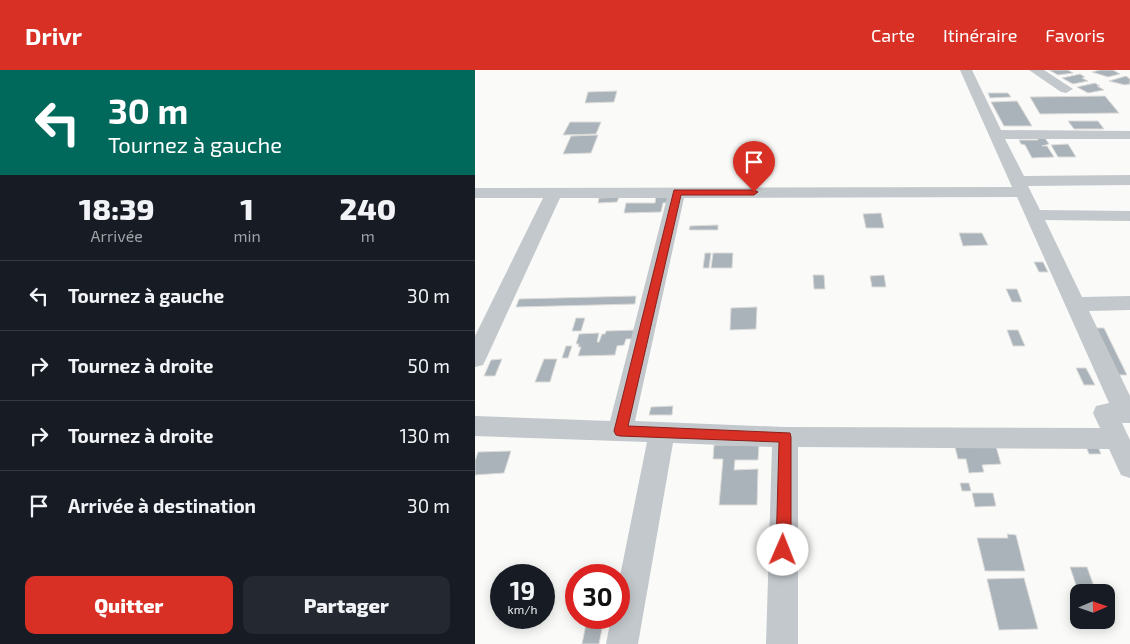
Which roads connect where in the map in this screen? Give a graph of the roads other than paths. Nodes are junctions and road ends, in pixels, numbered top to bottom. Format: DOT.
graph roads {
  1 [pos="966,70"];
  2 [pos="1035,70"];
  3 [pos="1066,89"];
  4 [pos="996,134"];
  5 [pos="1130,136"];
  6 [pos="1130,180"];
  7 [pos="1020,186"];
  8 [pos="554,192"];
  9 [pos="677,192"];
  10 [pos="475,193"];
  11 [pos="1034,215"];
  12 [pos="1130,216"];
  13 [pos="1130,303"];
  14 [pos="1075,304"];
  15 [pos="475,359"];
  16 [pos="1128,412"];
  17 [pos="475,426"];
  18 [pos="620,431"];
  19 [pos="662,432"];
  20 [pos="785,437"];
  21 [pos="1117,439"];
  22 [pos="1130,467"];
  23 [pos="622,644"];
  24 [pos="782,644"];
  1 -- 4 [label="street"];
  2 -- 3 [label="street"];
  4 -- 5 [label="street"];
  4 -- 7 [label="street"];
  6 -- 7 [label="street"];
  7 -- 9 [label="street"];
  7 -- 11 [label="street"];
  8 -- 9 [label="street"];
  8 -- 10 [label="street"];
  8 -- 15 [label="street"];
  9 -- 18 [label="street"];
  11 -- 12 [label="street"];
  11 -- 14 [label="street"];
  13 -- 14 [label="street"];
  14 -- 16 [label="street"];
  16 -- 21 [label="street"];
  17 -- 18 [label="street"];
  18 -- 19 [label="street"];
  19 -- 20 [label="street"];
  19 -- 23 [label="street"];
  20 -- 21 [label="street"];
  20 -- 24 [label="street"];
  21 -- 22 [label="street"];
}
